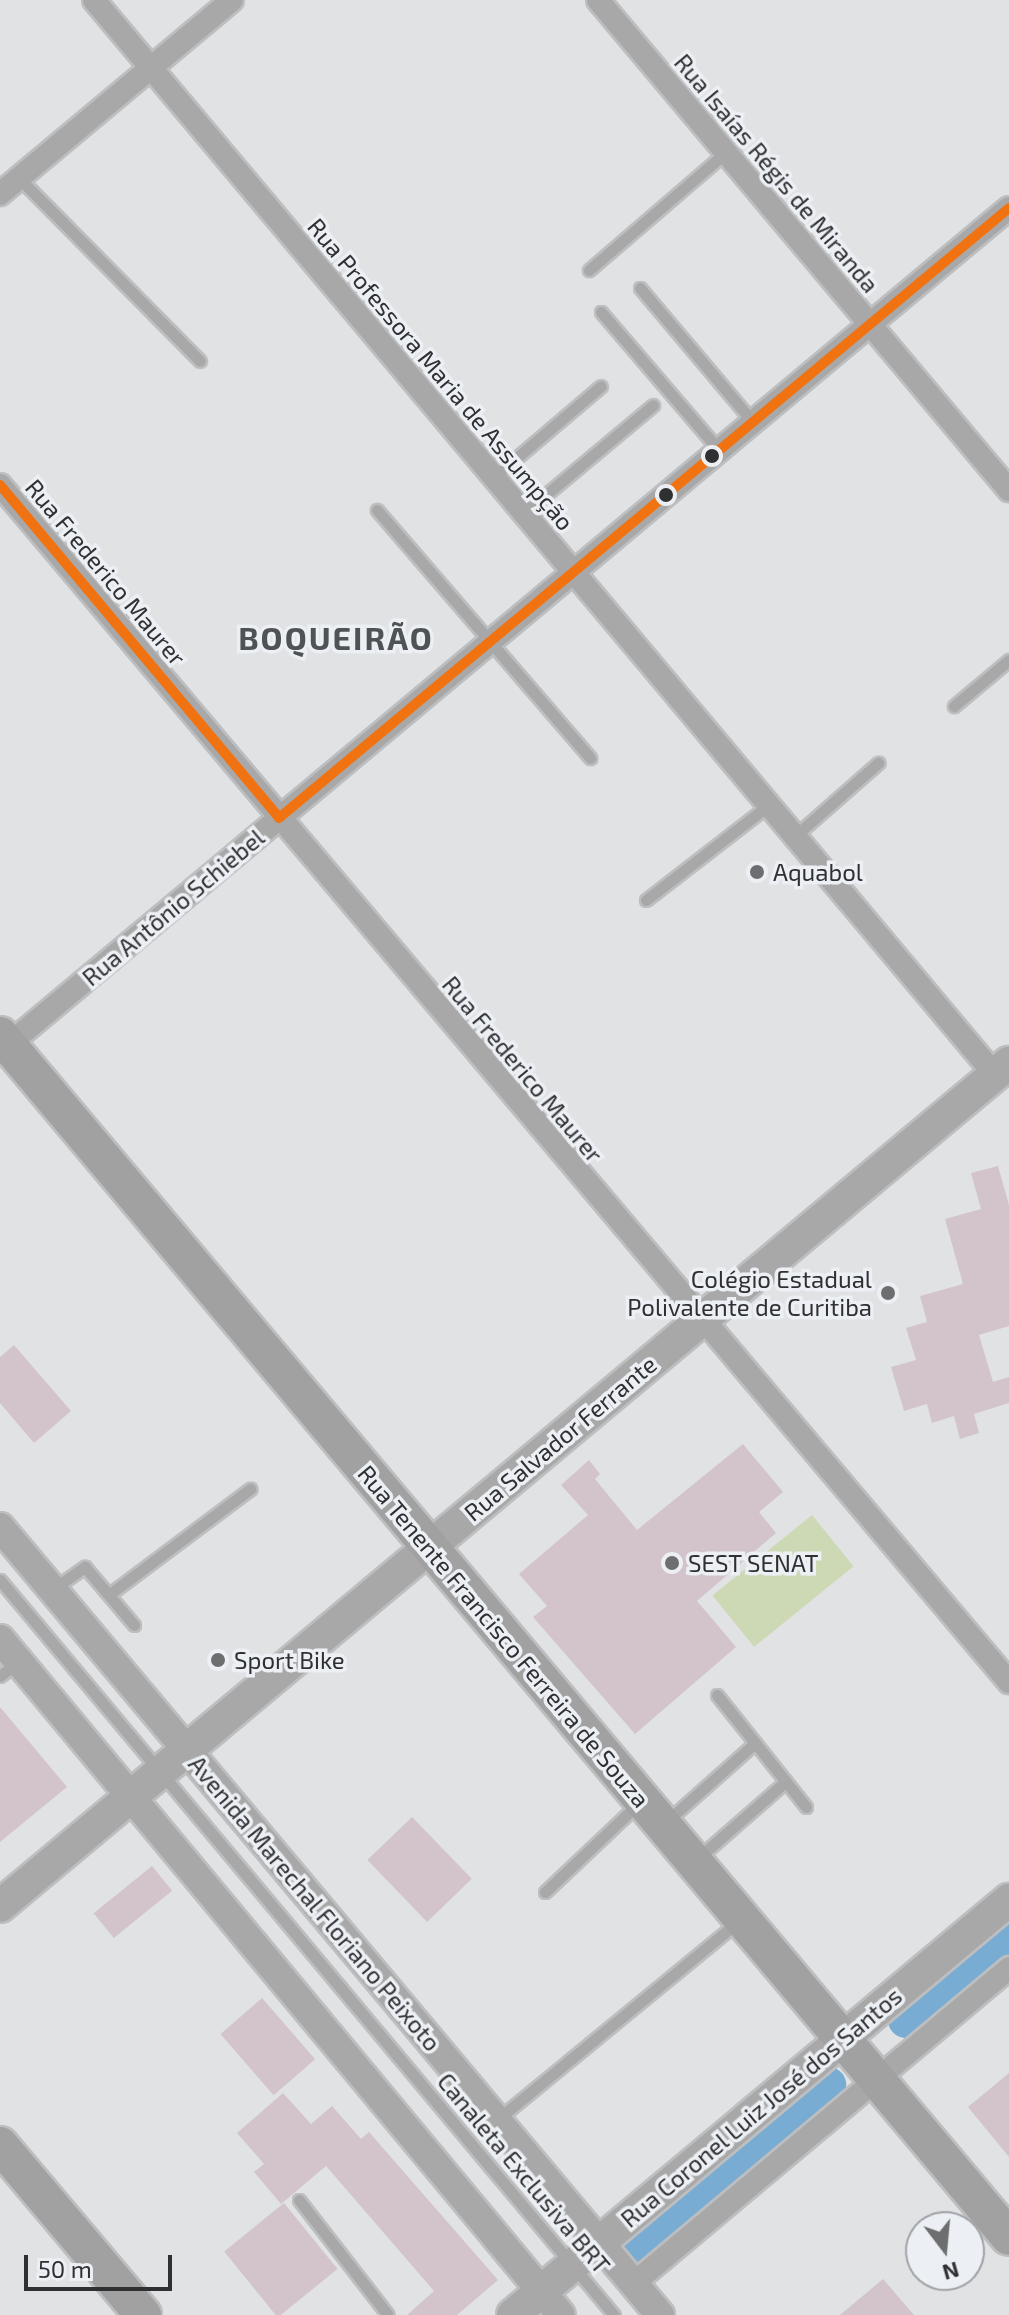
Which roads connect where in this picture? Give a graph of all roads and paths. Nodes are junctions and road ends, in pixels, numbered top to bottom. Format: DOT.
graph roads {
  1 [pos="94,0"];
  2 [pos="232,0"];
  3 [pos="598,0"];
  4 [pos="151,68"];
  5 [pos="726,152"];
  6 [pos="19,178"];
  7 [pos="0,194"];
  8 [pos="1009,208"];
  9 [pos="589,270"];
  10 [pos="640,288"];
  11 [pos="601,312"];
  12 [pos="870,324"];
  13 [pos="200,361"];
  14 [pos="601,386"];
  15 [pos="653,405"];
  16 [pos="753,422"];
  17 [pos="719,450"];
  18 [pos="494,477"];
  19 [pos="0,485"];
  20 [pos="1009,490"];
  21 [pos="377,510"];
  22 [pos="524,513"];
  23 [pos="574,572"];
  24 [pos="491,641"];
  25 [pos="1009,660"];
  26 [pos="954,706"];
  27 [pos="590,758"];
  28 [pos="878,763"];
  29 [pos="769,805"];
  30 [pos="279,818"];
  31 [pos="795,836"];
  32 [pos="646,900"];
  33 [pos="3,1044"];
  34 [pos="1004,1075"];
  35 [pos="700,1321"];
  36 [pos="250,1489"];
  37 [pos="0,1527"];
  38 [pos="430,1547"];
  39 [pos="0,1580"];
  40 [pos="52,1590"];
  41 [pos="111,1593"];
  42 [pos="134,1625"];
  43 [pos="0,1639"];
  44 [pos="10,1669"];
  45 [pos="1009,1682"];
  46 [pos="717,1695"];
  47 [pos="755,1743"];
  48 [pos="187,1750"];
  49 [pos="161,1772"];
  50 [pos="786,1781"];
  51 [pos="133,1795"];
  52 [pos="806,1807"];
  53 [pos="652,1813"];
  54 [pos="694,1862"];
  55 [pos="545,1892"];
  56 [pos="1009,1900"];
  57 [pos="0,1906"];
  58 [pos="742,1919"];
  59 [pos="1009,1968"];
  60 [pos="843,2039"];
  61 [pos="876,2079"];
  62 [pos="498,2120"];
  63 [pos="0,2145"];
  64 [pos="299,2200"];
  65 [pos="1009,2237"];
  66 [pos="600,2242"];
  67 [pos="573,2265"];
  68 [pos="634,2283"];
  69 [pos="552,2303"];
  70 [pos="143,2315"];
  71 [pos="388,2315"];
  72 [pos="513,2315"];
  73 [pos="614,2315"];
  74 [pos="660,2315"];
  1 -- 4 [label="street, Rua Professora Maria de Assumpção"];
  2 -- 4 [label="street"];
  3 -- 5 [label="street, Rua Isaías Régis de Miranda"];
  4 -- 6 [label="street"];
  4 -- 18 [label="street, Rua Professora Maria de Assumpção"];
  5 -- 9 [label="lane"];
  5 -- 12 [label="street, Rua Isaías Régis de Miranda"];
  6 -- 7 [label="street"];
  6 -- 13 [label="lane"];
  8 -- 12 [label="street, Rua Antônio Schiebel"];
  10 -- 16 [label="lane"];
  11 -- 17 [label="lane"];
  12 -- 16 [label="street, Rua Antônio Schiebel"];
  12 -- 20 [label="street, Rua Isaías Régis de Miranda"];
  14 -- 18 [label="lane"];
  15 -- 22 [label="lane"];
  16 -- 17 [label="street, Rua Antônio Schiebel"];
  17 -- 23 [label="street, Rua Antônio Schiebel"];
  18 -- 22 [label="street, Rua Professora Maria de Assumpção"];
  19 -- 30 [label="street, Rua Frederico Maurer"];
  21 -- 24 [label="lane"];
  22 -- 23 [label="street, Rua Professora Maria de Assumpção"];
  23 -- 24 [label="street, Rua Antônio Schiebel"];
  23 -- 29 [label="street, Rua Professora Maria de Assumpção"];
  24 -- 27 [label="lane"];
  24 -- 30 [label="street, Rua Antônio Schiebel"];
  25 -- 26 [label="lane"];
  28 -- 31 [label="lane"];
  29 -- 31 [label="street, Rua Professora Maria de Assumpção"];
  29 -- 32 [label="lane"];
  30 -- 33 [label="street, Rua Antônio Schiebel"];
  30 -- 35 [label="street, Rua Frederico Maurer"];
  31 -- 34 [label="street, Rua Professora Maria de Assumpção"];
  33 -- 38 [label="main road, Rua Tenente Francisco Ferreira de Souza"];
  34 -- 35 [label="main road, Rua Salvador Ferrante"];
  35 -- 38 [label="main road, Rua Salvador Ferrante"];
  35 -- 45 [label="street, Rua Frederico Maurer"];
  36 -- 41 [label="lane"];
  37 -- 40 [label="street, Avenida Marechal Floriano Peixoto"];
  38 -- 48 [label="main road, Rua Salvador Ferrante"];
  38 -- 53 [label="main road, Rua Tenente Francisco Ferreira de Souza"];
  39 -- 49 [label="lane, Canaleta Exclusiva BRT"];
  40 -- 41 [label="lane"];
  40 -- 48 [label="street, Avenida Marechal Floriano Peixoto"];
  41 -- 42 [label="lane"];
  43 -- 44 [label="street"];
  44 -- 51 [label="street"];
  46 -- 47 [label="lane"];
  47 -- 50 [label="lane"];
  47 -- 53 [label="lane"];
  48 -- 49 [label="main road, Rua Salvador Ferrante"];
  48 -- 62 [label="street, Avenida Marechal Floriano Peixoto"];
  49 -- 51 [label="main road, Rua Salvador Ferrante"];
  49 -- 67 [label="lane, Canaleta Exclusiva BRT"];
  50 -- 52 [label="lane"];
  50 -- 54 [label="lane"];
  51 -- 57 [label="main road, Rua Salvador Ferrante"];
  51 -- 69 [label="street"];
  53 -- 54 [label="main road, Rua Tenente Francisco Ferreira de Souza"];
  53 -- 55 [label="lane"];
  54 -- 58 [label="main road, Rua Tenente Francisco Ferreira de Souza"];
  56 -- 60 [label="main road, Rua Coronel Luiz José dos Santos"];
  58 -- 60 [label="main road, Rua Tenente Francisco Ferreira de Souza"];
  58 -- 62 [label="lane"];
  59 -- 61 [label="street"];
  60 -- 61 [label="main road, Rua Tenente Francisco Ferreira de Souza"];
  60 -- 66 [label="main road, Rua Coronel Luiz José dos Santos"];
  61 -- 65 [label="main road, Rua Tenente Francisco Ferreira de Souza"];
  61 -- 68 [label="street"];
  62 -- 66 [label="street, Avenida Marechal Floriano Peixoto"];
  63 -- 70 [label="main road"];
  64 -- 71 [label="lane"];
  66 -- 67 [label="main road, Rua Coronel Luiz José dos Santos"];
  66 -- 68 [label="street, Avenida Marechal Floriano Peixoto"];
  67 -- 69 [label="main road, Rua Coronel Luiz José dos Santos"];
  67 -- 73 [label="lane, Canaleta Exclusiva BRT"];
  68 -- 74 [label="street, Avenida Marechal Floriano Peixoto"];
  69 -- 72 [label="main road, Rua Coronel Luiz José dos Santos"];
}
